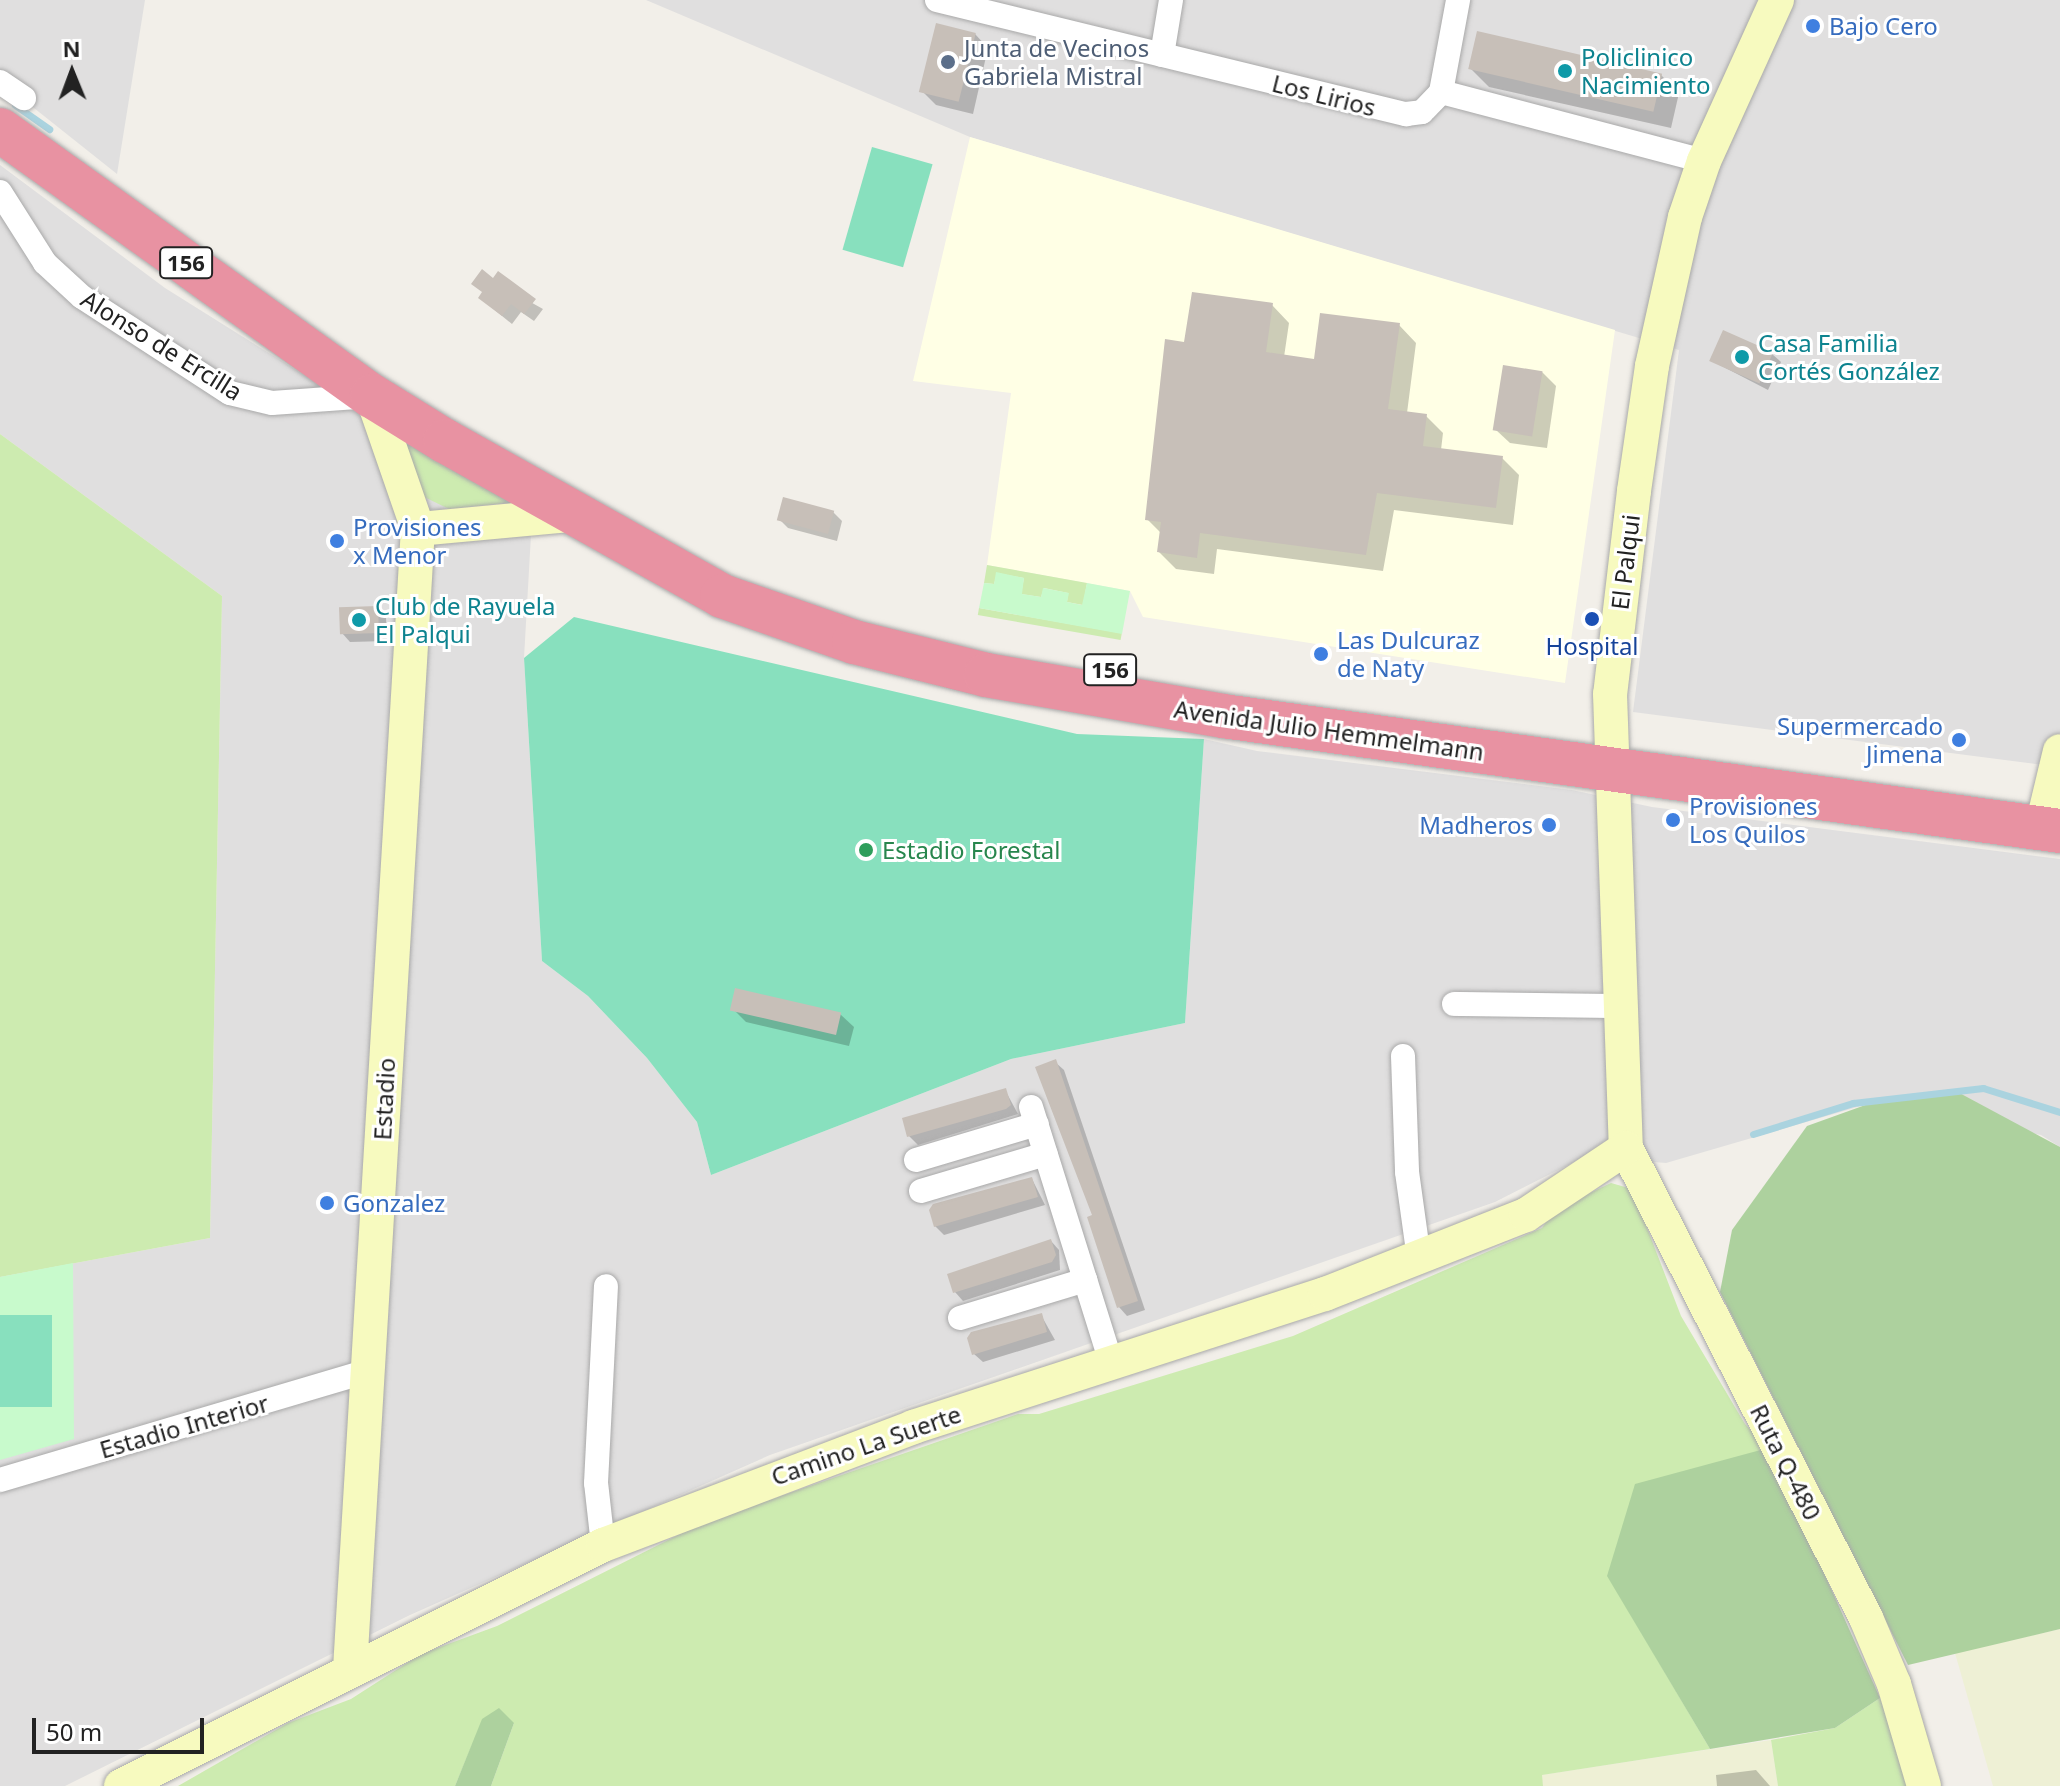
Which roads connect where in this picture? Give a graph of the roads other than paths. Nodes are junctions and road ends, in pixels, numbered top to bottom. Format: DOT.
graph roads {
  1 [pos="937,0"];
  2 [pos="1171,0"];
  3 [pos="1458,0"];
  4 [pos="1777,0"];
  5 [pos="1162,55"];
  6 [pos="0,82"];
  7 [pos="1441,92"];
  8 [pos="12,114"];
  9 [pos="1704,161"];
  10 [pos="0,192"];
  11 [pos="372,396"];
  12 [pos="579,514"];
  13 [pos="418,529"];
  14 [pos="1610,757"];
  15 [pos="2055,801"];
  16 [pos="1454,1004"];
  17 [pos="1620,1006"];
  18 [pos="1403,1056"];
  19 [pos="1626,1148"];
  20 [pos="1046,1154"];
  21 [pos="916,1160"];
  22 [pos="921,1191"];
  23 [pos="1419,1258"];
  24 [pos="1085,1280"];
  25 [pos="606,1286"];
  26 [pos="960,1318"];
  27 [pos="1112,1366"];
  28 [pos="368,1371"];
  29 [pos="0,1480"];
  30 [pos="603,1545"];
  31 [pos="350,1669"];
  32 [pos="121,1786"];
  33 [pos="1924,1786"];
  1 -- 5 [label="street, Los Lirios"];
  2 -- 5 [label="street"];
  3 -- 7 [label="street"];
  4 -- 9 [label="street, El Palqui"];
  5 -- 7 [label="street, Los Lirios"];
  6 -- 8 [label="street"];
  7 -- 9 [label="street"];
  8 -- 11 [label="highway, Avenida Julio Hemmelmann / 156"];
  9 -- 14 [label="street, El Palqui"];
  10 -- 11 [label="street, Alonso de Ercilla"];
  11 -- 12 [label="highway, Avenida Julio Hemmelmann / 156"];
  11 -- 13 [label="street, Estadio"];
  12 -- 13 [label="street"];
  12 -- 14 [label="highway, Avenida Julio Hemmelmann / 156"];
  13 -- 28 [label="street, Estadio"];
  14 -- 15 [label="highway, Avenida Julio Hemmelmann / 156"];
  14 -- 17 [label="street, El Palqui"];
  16 -- 17 [label="street"];
  17 -- 19 [label="street, El Palqui"];
  18 -- 23 [label="street"];
  19 -- 23 [label="street, Camino La Suerte"];
  19 -- 33 [label="street, Ruta Q-480"];
  20 -- 21 [label="street"];
  20 -- 22 [label="street"];
  20 -- 24 [label="street"];
  23 -- 27 [label="street, Camino La Suerte"];
  24 -- 26 [label="street"];
  24 -- 27 [label="street"];
  25 -- 30 [label="street"];
  27 -- 30 [label="street, Camino La Suerte"];
  28 -- 29 [label="street, Estadio Interior"];
  28 -- 31 [label="street, Estadio"];
  30 -- 31 [label="street, Camino La Suerte"];
  31 -- 32 [label="street, Camino La Suerte"];
}
